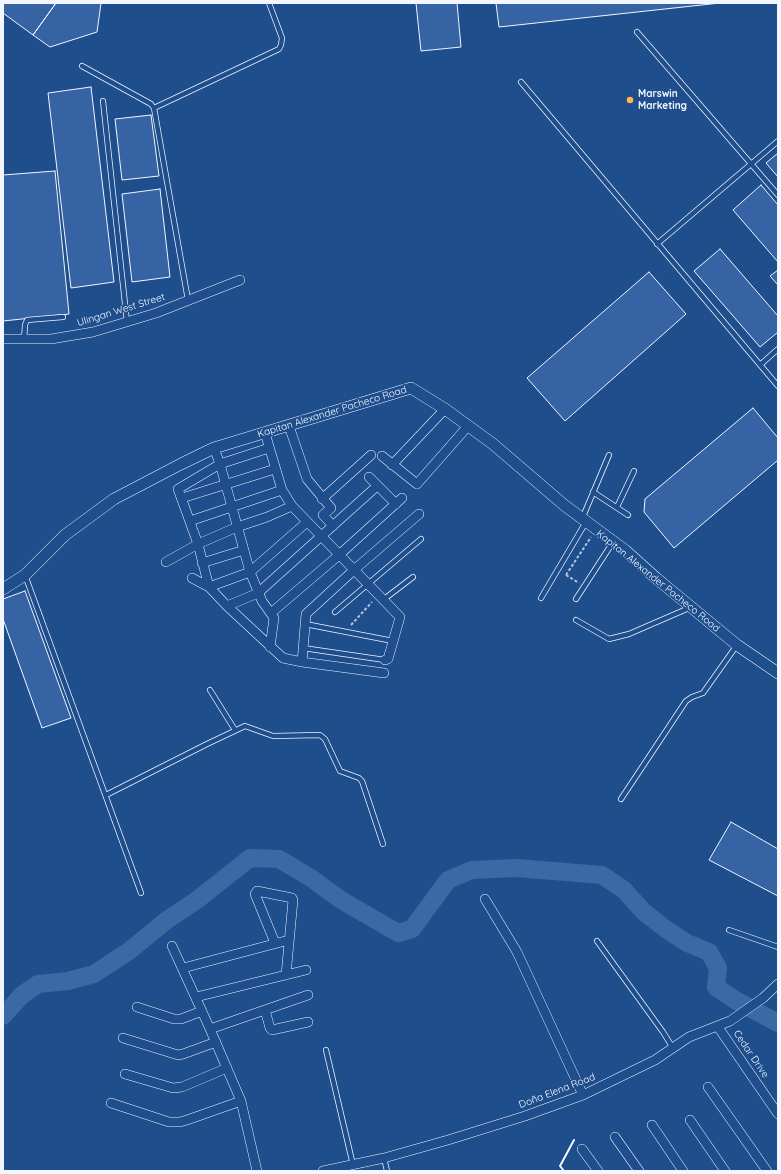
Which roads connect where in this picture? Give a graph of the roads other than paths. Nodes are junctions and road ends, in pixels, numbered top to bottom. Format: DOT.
graph roads {
  1 [pos="269,3"];
  2 [pos="637,32"];
  3 [pos="82,66"];
  4 [pos="521,82"];
  5 [pos="103,101"];
  6 [pos="154,108"];
  7 [pos="778,141"];
  8 [pos="751,163"];
  9 [pos="778,195"];
  10 [pos="657,244"];
  11 [pos="240,280"];
  12 [pos="188,300"];
  13 [pos="63,317"];
  14 [pos="127,322"];
  15 [pos="3,339"];
  16 [pos="24,340"];
  17 [pos="778,349"];
  18 [pos="760,364"];
  19 [pos="778,386"];
  20 [pos="445,409"];
  21 [pos="289,426"];
  22 [pos="468,426"];
  23 [pos="265,432"];
  24 [pos="214,448"];
  25 [pos="269,448"];
  26 [pos="371,455"];
  27 [pos="609,455"];
  28 [pos="382,456"];
  29 [pos="220,464"];
  30 [pos="392,465"];
  31 [pos="276,469"];
  32 [pos="634,472"];
  33 [pos="369,478"];
  34 [pos="226,484"];
  35 [pos="377,486"];
  36 [pos="282,490"];
  37 [pos="593,492"];
  38 [pos="182,498"];
  39 [pos="322,499"];
  40 [pos="231,506"];
  41 [pos="292,506"];
  42 [pos="617,506"];
  43 [pos="419,514"];
  44 [pos="628,515"];
  45 [pos="584,520"];
  46 [pos="190,521"];
  47 [pos="307,522"];
  48 [pos="333,526"];
  49 [pos="237,527"];
  50 [pos="321,537"];
  51 [pos="421,539"];
  52 [pos="613,542"];
  53 [pos="198,544"];
  54 [pos="244,550"];
  55 [pos="339,555"];
  56 [pos="166,562"];
  57 [pos="202,564"];
  58 [pos="355,569"];
  59 [pos="250,572"];
  60 [pos="25,575"];
  61 [pos="413,577"];
  62 [pos="192,578"];
  63 [pos="368,584"];
  64 [pos="209,587"];
  65 [pos="3,589"];
  66 [pos="258,593"];
  67 [pos="380,598"];
  68 [pos="541,598"];
  69 [pos="576,599"];
  70 [pos="227,606"];
  71 [pos="691,607"];
  72 [pos="335,612"];
  73 [pos="271,613"];
  74 [pos="576,620"];
  75 [pos="305,624"];
  76 [pos="392,641"];
  77 [pos="738,645"];
  78 [pos="270,647"];
  79 [pos="303,648"];
  80 [pos="385,660"];
  81 [pos="302,662"];
  82 [pos="384,673"];
  83 [pos="778,673"];
  84 [pos="210,690"];
  85 [pos="235,730"];
  86 [pos="106,796"];
  87 [pos="621,799"];
  88 [pos="383,844"];
  89 [pos="141,893"];
  90 [pos="485,899"];
  91 [pos="729,930"];
  92 [pos="289,940"];
  93 [pos="597,941"];
  94 [pos="275,943"];
  95 [pos="172,946"];
  96 [pos="778,947"];
  97 [pos="183,968"];
  98 [pos="306,970"];
  99 [pos="286,975"];
  100 [pos="778,984"];
  101 [pos="308,995"];
  102 [pos="196,997"];
  103 [pos="137,1007"];
  104 [pos="265,1010"];
  105 [pos="202,1011"];
  106 [pos="308,1022"];
  107 [pos="718,1027"];
  108 [pos="210,1029"];
  109 [pos="123,1038"];
  110 [pos="216,1042"];
  111 [pos="673,1048"];
  112 [pos="326,1050"];
  113 [pos="228,1068"];
  114 [pos="125,1074"];
  115 [pos="708,1087"];
  116 [pos="583,1095"];
  117 [pos="242,1101"];
  118 [pos="111,1103"];
  119 [pos="778,1114"];
  120 [pos="690,1120"];
  121 [pos="652,1125"];
  122 [pos="615,1137"];
  123 [pos="582,1150"];
  124 [pos="384,1158"];
  125 [pos="353,1165"];
  126 [pos="256,1171"];
  127 [pos="323,1171"];
  128 [pos="387,1171"];
  129 [pos="598,1171"];
  130 [pos="639,1171"];
  131 [pos="683,1171"];
  132 [pos="725,1171"];
  133 [pos="766,1171"];
  1 -- 6 [label="lane"];
  2 -- 8 [label="lane"];
  3 -- 6 [label="lane"];
  4 -- 10 [label="lane"];
  5 -- 14 [label="lane"];
  6 -- 12 [label="lane"];
  7 -- 8 [label="lane"];
  8 -- 9 [label="lane"];
  8 -- 10 [label="lane"];
  10 -- 18 [label="lane"];
  11 -- 12 [label="street, Ulingan West Street"];
  12 -- 14 [label="street, Ulingan West Street"];
  13 -- 16 [label="lane"];
  14 -- 16 [label="street, Ulingan West Street"];
  15 -- 16 [label="street, Ulingan West Street"];
  17 -- 18 [label="lane"];
  18 -- 19 [label="lane"];
  20 -- 21 [label="street, Kapitan Alexander Pacheco Road"];
  20 -- 22 [label="street, Kapitan Alexander Pacheco Road"];
  20 -- 30 [label="street"];
  21 -- 23 [label="street, Kapitan Alexander Pacheco Road"];
  21 -- 39 [label="street"];
  22 -- 30 [label="street"];
  22 -- 45 [label="street, Kapitan Alexander Pacheco Road"];
  23 -- 24 [label="street, Kapitan Alexander Pacheco Road"];
  23 -- 25 [label="street"];
  24 -- 29 [label="street"];
  24 -- 60 [label="street, Kapitan Alexander Pacheco Road"];
  25 -- 29 [label="street"];
  25 -- 31 [label="street"];
  26 -- 39 [label="street"];
  27 -- 37 [label="lane"];
  28 -- 30 [label="street"];
  29 -- 34 [label="street"];
  29 -- 38 [label="street"];
  31 -- 34 [label="street"];
  31 -- 36 [label="street"];
  32 -- 42 [label="lane"];
  33 -- 35 [label="street"];
  34 -- 38 [label="street"];
  34 -- 40 [label="street"];
  35 -- 48 [label="street"];
  35 -- 55 [label="street"];
  36 -- 40 [label="street"];
  36 -- 41 [label="street"];
  37 -- 42 [label="lane"];
  37 -- 45 [label="lane"];
  38 -- 46 [label="street"];
  39 -- 48 [label="street"];
  40 -- 46 [label="street"];
  40 -- 49 [label="street"];
  41 -- 47 [label="street"];
  41 -- 49 [label="street"];
  42 -- 44 [label="lane"];
  43 -- 58 [label="street"];
  45 -- 52 [label="street, Kapitan Alexander Pacheco Road"];
  45 -- 68 [label="lane"];
  46 -- 53 [label="street"];
  47 -- 50 [label="street"];
  47 -- 59 [label="street"];
  48 -- 50 [label="street"];
  49 -- 53 [label="street"];
  49 -- 54 [label="street"];
  50 -- 55 [label="street"];
  50 -- 66 [label="street"];
  51 -- 63 [label="lane"];
  52 -- 69 [label="lane"];
  52 -- 71 [label="street, Kapitan Alexander Pacheco Road"];
  53 -- 56 [label="street"];
  53 -- 57 [label="street"];
  54 -- 57 [label="street"];
  54 -- 59 [label="street"];
  55 -- 58 [label="street"];
  55 -- 73 [label="street"];
  57 -- 64 [label="street"];
  58 -- 63 [label="street"];
  58 -- 75 [label="street"];
  59 -- 64 [label="street"];
  59 -- 66 [label="street"];
  60 -- 65 [label="street, Kapitan Alexander Pacheco Road"];
  60 -- 86 [label="lane"];
  61 -- 67 [label="lane"];
  62 -- 64 [label="street"];
  63 -- 67 [label="street"];
  63 -- 72 [label="lane"];
  64 -- 70 [label="street"];
  66 -- 70 [label="street"];
  66 -- 73 [label="street"];
  67 -- 76 [label="street"];
  70 -- 78 [label="street"];
  71 -- 74 [label="lane"];
  71 -- 77 [label="street, Kapitan Alexander Pacheco Road"];
  73 -- 78 [label="street"];
  75 -- 76 [label="lane"];
  75 -- 79 [label="street"];
  76 -- 80 [label="street"];
  77 -- 83 [label="street, Kapitan Alexander Pacheco Road"];
  77 -- 87 [label="lane"];
  78 -- 81 [label="street"];
  79 -- 80 [label="lane"];
  79 -- 81 [label="street"];
  81 -- 82 [label="street"];
  84 -- 85 [label="lane"];
  85 -- 86 [label="lane"];
  85 -- 88 [label="lane"];
  86 -- 89 [label="lane"];
  90 -- 116 [label="street"];
  91 -- 96 [label="lane"];
  92 -- 94 [label="street"];
  92 -- 94 [label="street"];
  92 -- 99 [label="street"];
  93 -- 111 [label="lane"];
  94 -- 97 [label="street"];
  95 -- 97 [label="street"];
  97 -- 102 [label="street"];
  98 -- 99 [label="street"];
  99 -- 102 [label="street"];
  100 -- 107 [label="street, Doña Elena Road"];
  101 -- 104 [label="street"];
  102 -- 105 [label="street"];
  103 -- 105 [label="street"];
  104 -- 106 [label="street"];
  104 -- 108 [label="street"];
  105 -- 108 [label="street"];
  107 -- 111 [label="street, Doña Elena Road"];
  107 -- 119 [label="street, Cedar Drive"];
  108 -- 110 [label="street"];
  109 -- 110 [label="street"];
  110 -- 113 [label="street"];
  111 -- 116 [label="street, Doña Elena Road"];
  112 -- 125 [label="lane"];
  113 -- 114 [label="street"];
  113 -- 117 [label="street"];
  115 -- 133 [label="street"];
  116 -- 124 [label="street, Doña Elena Road"];
  117 -- 118 [label="street"];
  117 -- 126 [label="street"];
  120 -- 132 [label="street"];
  121 -- 131 [label="street"];
  122 -- 130 [label="street"];
  123 -- 129 [label="street"];
  124 -- 125 [label="street, Doña Elena Road"];
  124 -- 128 [label="lane"];
  125 -- 127 [label="street, Doña Elena Road"];
}
